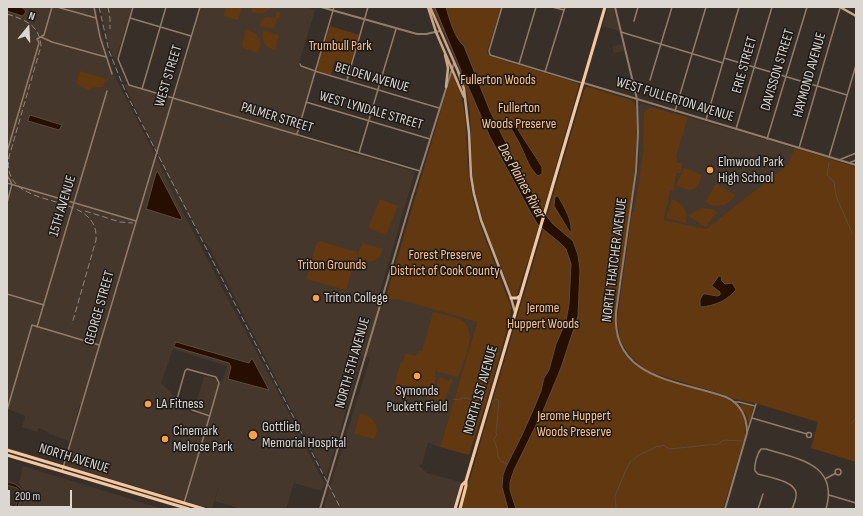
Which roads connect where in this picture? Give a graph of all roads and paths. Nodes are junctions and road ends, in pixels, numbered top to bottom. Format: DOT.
graph roads {
  1 [pos="52,7"];
  2 [pos="57,7"];
  3 [pos="94,7"];
  4 [pos="133,7"];
  5 [pos="166,7"];
  6 [pos="200,7"];
  7 [pos="321,7"];
  8 [pos="334,7"];
  9 [pos="368,7"];
  10 [pos="429,7"];
  11 [pos="502,7"];
  12 [pos="536,7"];
  13 [pos="552,7"];
  14 [pos="565,7"];
  15 [pos="605,7"];
  16 [pos="615,7"];
  17 [pos="638,7"];
  18 [pos="672,7"];
  19 [pos="706,7"];
  20 [pos="739,7"];
  21 [pos="772,7"];
  22 [pos="807,7"];
  23 [pos="841,7"];
  24 [pos="333,10"];
  25 [pos="564,10"];
  26 [pos="856,16"];
  27 [pos="96,18"];
  28 [pos="130,18"];
  29 [pos="365,20"];
  30 [pos="634,21"];
  31 [pos="160,27"];
  32 [pos="396,29"];
  33 [pos="440,31"];
  34 [pos="436,32"];
  35 [pos="621,32"];
  36 [pos="191,36"];
  37 [pos="41,37"];
  38 [pos="661,44"];
  39 [pos="444,50"];
  40 [pos="692,54"];
  41 [pos="106,57"];
  42 [pos="724,58"];
  43 [pos="454,62"];
  44 [pos="723,63"];
  45 [pos="300,64"];
  46 [pos="519,64"];
  47 [pos="856,65"];
  48 [pos="755,67"];
  49 [pos="452,68"];
  50 [pos="315,71"];
  51 [pos="545,72"];
  52 [pos="112,74"];
  53 [pos="786,77"];
  54 [pos="347,80"];
  55 [pos="650,80"];
  56 [pos="584,84"];
  57 [pos="818,86"];
  58 [pos="446,87"];
  59 [pos="142,89"];
  60 [pos="378,90"];
  61 [pos="107,92"];
  62 [pos="847,95"];
  63 [pos="173,98"];
  64 [pos="464,98"];
  65 [pos="637,99"];
  66 [pos="306,102"];
  67 [pos="439,108"];
  68 [pos="675,111"];
  69 [pos="706,120"];
  70 [pos="369,121"];
  71 [pos="736,129"];
  72 [pos="297,134"];
  73 [pos="430,139"];
  74 [pos="768,139"];
  75 [pos="799,148"];
  76 [pos="156,151"];
  77 [pos="7,152"];
  78 [pos="359,153"];
  79 [pos="856,153"];
  80 [pos="829,157"];
  81 [pos="838,160"];
  82 [pos="856,160"];
  83 [pos="849,163"];
  84 [pos="856,165"];
  85 [pos="420,171"];
  86 [pos="7,175"];
  87 [pos="7,183"];
  88 [pos="12,184"];
  89 [pos="7,203"];
  90 [pos="74,203"];
  91 [pos="136,221"];
  92 [pos="7,294"];
  93 [pos="520,296"];
  94 [pos="511,298"];
  95 [pos="44,305"];
  96 [pos="515,313"];
  97 [pos="37,327"];
  98 [pos="99,345"];
  99 [pos="735,402"];
  100 [pos="7,410"];
  101 [pos="210,416"];
  102 [pos="752,418"];
  103 [pos="747,433"];
  104 [pos="807,434"];
  105 [pos="7,450"];
  106 [pos="7,455"];
  107 [pos="63,467"];
  108 [pos="62,471"];
  109 [pos="836,473"];
  110 [pos="825,478"];
  111 [pos="466,481"];
  112 [pos="763,494"];
  113 [pos="829,495"];
  114 [pos="856,503"];
  115 [pos="11,506"];
  116 [pos="183,506"];
  117 [pos="10,509"];
  118 [pos="189,509"];
  119 [pos="204,509"];
  120 [pos="320,509"];
  121 [pos="455,509"];
  122 [pos="460,509"];
  123 [pos="725,509"];
  124 [pos="758,509"];
  125 [pos="792,509"];
  126 [pos="826,509"];
  1 -- 37 [label="street"];
  2 -- 27 [label="street"];
  3 -- 27 [label="street"];
  4 -- 28 [label="street"];
  5 -- 31 [label="street"];
  6 -- 36 [label="street, WEST STREET"];
  7 -- 24 [label="street"];
  8 -- 24 [label="street"];
  9 -- 29 [label="street"];
  10 -- 33 [label="main road"];
  10 -- 34 [label="main road"];
  11 -- 46 [label="street, WEST FULLERTON AVENUE"];
  12 -- 46 [label="street"];
  13 -- 25 [label="street"];
  14 -- 25 [label="street"];
  15 -- 56 [label="main road, NORTH 1ST AVENUE"];
  16 -- 35 [label="street, NORTH THATCHER AVENUE"];
  17 -- 30 [label="street"];
  18 -- 38 [label="street"];
  19 -- 40 [label="street"];
  20 -- 42 [label="street"];
  21 -- 48 [label="street, ERIE STREET"];
  22 -- 53 [label="street, DAVISSON STREET"];
  23 -- 26 [label="main road"];
  23 -- 57 [label="street, HAYMOND AVENUE"];
  24 -- 29 [label="street"];
  24 -- 50 [label="street"];
  25 -- 51 [label="street"];
  27 -- 41 [label="street"];
  28 -- 31 [label="street"];
  28 -- 59 [label="street, PALMER STREET"];
  29 -- 32 [label="street"];
  29 -- 54 [label="street"];
  31 -- 36 [label="street"];
  31 -- 59 [label="street"];
  32 -- 34 [label="street"];
  32 -- 60 [label="street"];
  33 -- 34 [label="street"];
  33 -- 43 [label="main road"];
  34 -- 39 [label="main road"];
  35 -- 38 [label="street"];
  35 -- 65 [label="street, NORTH THATCHER AVENUE"];
  36 -- 63 [label="street, WEST STREET"];
  37 -- 41 [label="street"];
  37 -- 77 [label="street"];
  38 -- 40 [label="street"];
  38 -- 55 [label="street"];
  39 -- 49 [label="main road"];
  39 -- 58 [label="main road"];
  40 -- 44 [label="street"];
  40 -- 68 [label="street"];
  41 -- 52 [label="street"];
  42 -- 44 [label="street"];
  42 -- 48 [label="street"];
  43 -- 49 [label="street, NORTH 5TH AVENUE"];
  43 -- 64 [label="main road"];
  44 -- 69 [label="street"];
  45 -- 50 [label="street, BELDEN AVENUE"];
  46 -- 51 [label="street, WEST FULLERTON AVENUE"];
  47 -- 62 [label="street"];
  48 -- 53 [label="street"];
  48 -- 71 [label="street, ERIE STREET"];
  49 -- 58 [label="street, NORTH 5TH AVENUE"];
  49 -- 64 [label="main road"];
  50 -- 54 [label="street, BELDEN AVENUE"];
  50 -- 66 [label="street"];
  51 -- 56 [label="street, WEST FULLERTON AVENUE"];
  53 -- 57 [label="street"];
  53 -- 74 [label="street, DAVISSON STREET"];
  54 -- 60 [label="street, BELDEN AVENUE"];
  56 -- 65 [label="street, WEST FULLERTON AVENUE"];
  56 -- 93 [label="main road, NORTH 1ST AVENUE"];
  57 -- 62 [label="street"];
  57 -- 75 [label="street, HAYMOND AVENUE"];
  58 -- 67 [label="street, NORTH 5TH AVENUE"];
  59 -- 63 [label="street, PALMER STREET"];
  60 -- 67 [label="street, BELDEN AVENUE"];
  60 -- 70 [label="street"];
  61 -- 90 [label="street, 15TH AVENUE"];
  62 -- 80 [label="street"];
  63 -- 72 [label="street, PALMER STREET"];
  63 -- 76 [label="street, WEST STREET"];
  64 -- 94 [label="main road"];
  65 -- 68 [label="street, WEST FULLERTON AVENUE"];
  65 -- 99 [label="street, NORTH THATCHER AVENUE"];
  66 -- 70 [label="street, WEST LYNDALE STREET"];
  66 -- 72 [label="street"];
  67 -- 73 [label="street, NORTH 5TH AVENUE"];
  68 -- 69 [label="street, WEST FULLERTON AVENUE"];
  69 -- 71 [label="street, WEST FULLERTON AVENUE"];
  70 -- 73 [label="street, WEST LYNDALE STREET"];
  70 -- 78 [label="street"];
  71 -- 74 [label="street, WEST FULLERTON AVENUE"];
  72 -- 78 [label="street, PALMER STREET"];
  73 -- 85 [label="street, NORTH 5TH AVENUE"];
  74 -- 75 [label="street, WEST FULLERTON AVENUE"];
  75 -- 80 [label="street, WEST FULLERTON AVENUE"];
  76 -- 91 [label="street, GEORGE STREET"];
  78 -- 85 [label="street, PALMER STREET"];
  79 -- 81 [label="street"];
  80 -- 81 [label="street, WEST FULLERTON AVENUE"];
  81 -- 83 [label="street, WEST FULLERTON AVENUE"];
  82 -- 83 [label="street"];
  83 -- 84 [label="street, WEST FULLERTON AVENUE"];
  85 -- 120 [label="street, NORTH 5TH AVENUE"];
  86 -- 88 [label="street"];
  87 -- 88 [label="street"];
  88 -- 89 [label="street"];
  88 -- 90 [label="street"];
  90 -- 91 [label="street"];
  90 -- 95 [label="street, 15TH AVENUE"];
  91 -- 98 [label="street, GEORGE STREET"];
  92 -- 95 [label="street"];
  93 -- 94 [label="main road"];
  93 -- 96 [label="main road, NORTH 1ST AVENUE"];
  94 -- 96 [label="main road"];
  95 -- 97 [label="street, 15TH AVENUE"];
  96 -- 111 [label="main road, NORTH 1ST AVENUE"];
  97 -- 98 [label="street"];
  97 -- 100 [label="street"];
  98 -- 107 [label="street, GEORGE STREET"];
  99 -- 102 [label="street"];
  99 -- 103 [label="street"];
  101 -- 101 [label="street"];
  101 -- 116 [label="street"];
  102 -- 103 [label="street"];
  102 -- 104 [label="street"];
  103 -- 123 [label="street"];
  105 -- 107 [label="main road, NORTH AVENUE"];
  106 -- 108 [label="main road, NORTH AVENUE"];
  107 -- 108 [label="street, GEORGE STREET"];
  107 -- 116 [label="main road, NORTH AVENUE"];
  108 -- 116 [label="main road, NORTH AVENUE"];
  109 -- 110 [label="street"];
  110 -- 113 [label="street"];
  110 -- 125 [label="street"];
  111 -- 121 [label="main road, NORTH 1ST AVENUE"];
  111 -- 122 [label="main road, NORTH 1ST AVENUE"];
  112 -- 124 [label="street"];
  113 -- 114 [label="street"];
  113 -- 126 [label="street"];
  115 -- 117 [label="street"];
  116 -- 118 [label="main road, NORTH AVENUE"];
  116 -- 119 [label="main road, NORTH AVENUE"];
}
